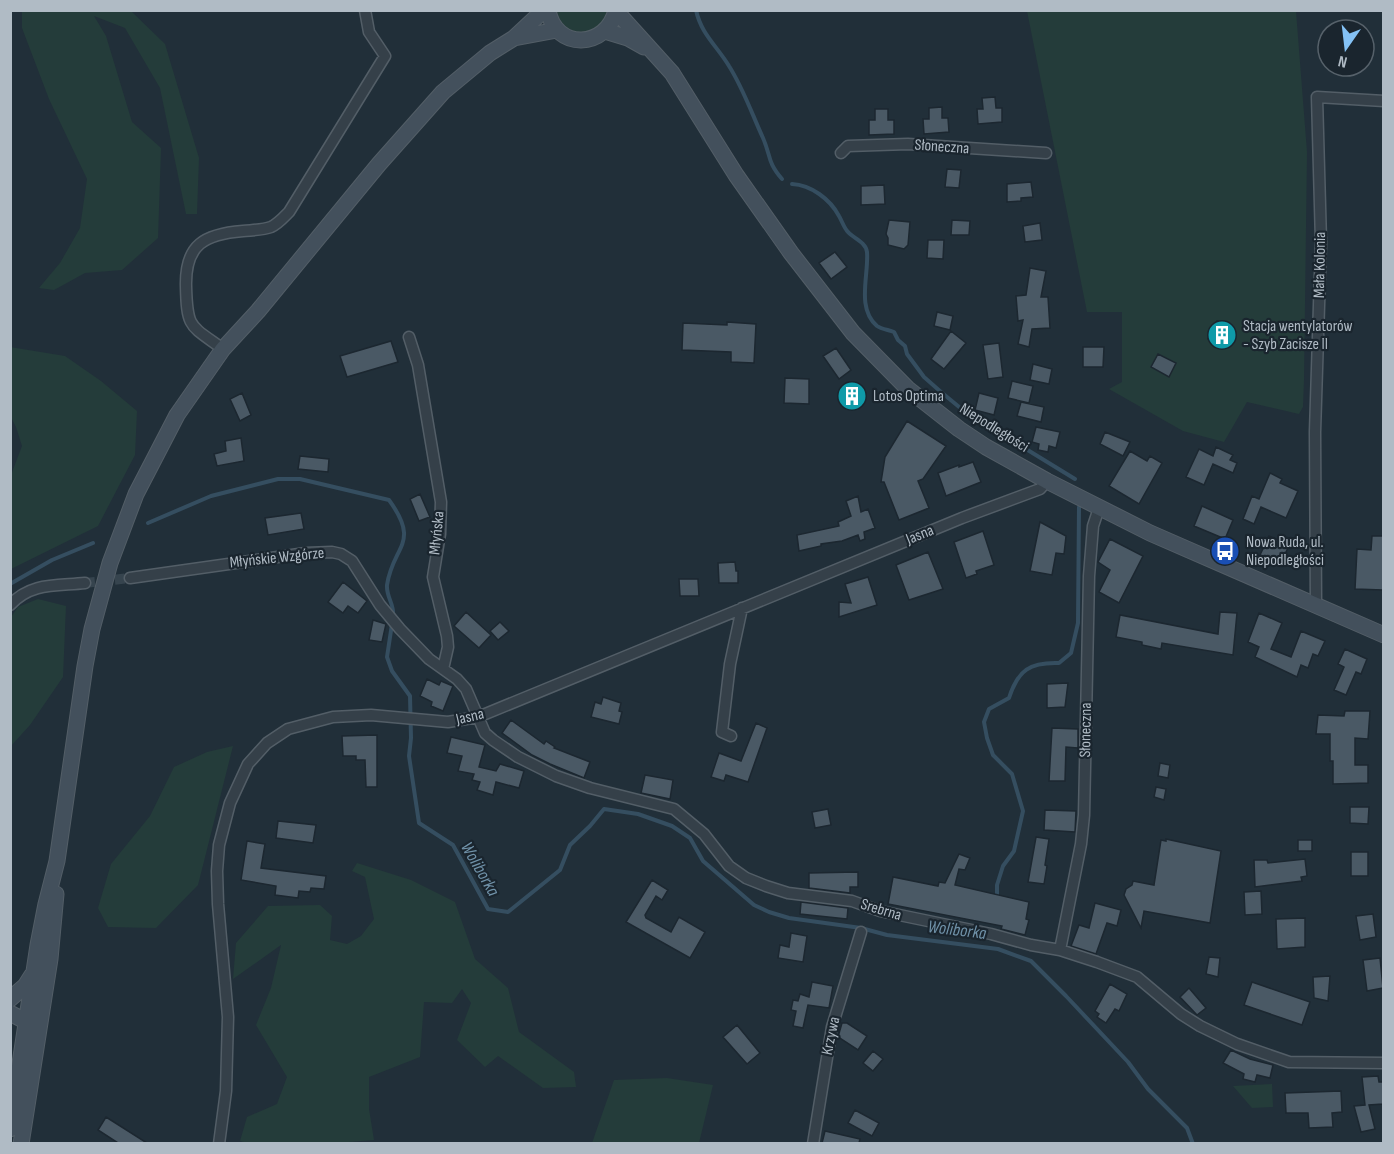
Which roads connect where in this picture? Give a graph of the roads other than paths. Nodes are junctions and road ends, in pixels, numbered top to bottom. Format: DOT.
graph roads {
  1 [pos="365,10"];
  2 [pos="546,10"];
  3 [pos="616,11"];
  4 [pos="557,30"];
  5 [pos="605,31"];
  6 [pos="514,38"];
  7 [pos="655,52"];
  8 [pos="1383,101"];
  9 [pos="841,153"];
  10 [pos="1046,153"];
  11 [pos="409,337"];
  12 [pos="223,350"];
  13 [pos="1047,481"];
  14 [pos="1099,508"];
  15 [pos="130,578"];
  16 [pos="85,583"];
  17 [pos="10,605"];
  18 [pos="1316,607"];
  19 [pos="742,608"];
  20 [pos="1383,635"];
  21 [pos="443,669"];
  22 [pos="478,717"];
  23 [pos="731,736"];
  24 [pos="57,861"];
  25 [pos="861,932"];
  26 [pos="1060,950"];
  27 [pos="34,973"];
  28 [pos="10,999"];
  29 [pos="43,1003"];
  30 [pos="10,1013"];
  31 [pos="26,1024"];
  32 [pos="10,1027"];
  33 [pos="30,1046"];
  34 [pos="1383,1064"];
  35 [pos="10,1130"];
  36 [pos="21,1143"];
  37 [pos="219,1143"];
  38 [pos="813,1143"];
  1 -- 12 [label="street"];
  2 -- 4 [label="main road"];
  2 -- 6 [label="main road"];
  3 -- 5 [label="main road"];
  3 -- 7 [label="main road, Niepodległości"];
  4 -- 5 [label="main road"];
  4 -- 6 [label="main road"];
  5 -- 7 [label="main road, Niepodległości"];
  6 -- 12 [label="main road"];
  7 -- 13 [label="main road, Niepodległości"];
  8 -- 18 [label="street, Mała Kolonia"];
  9 -- 10 [label="street, Słoneczna"];
  11 -- 21 [label="street, Młyńska"];
  12 -- 24 [label="main road"];
  13 -- 14 [label="main road, Niepodległości"];
  13 -- 19 [label="street, Jasna"];
  14 -- 18 [label="main road, Niepodległości"];
  14 -- 26 [label="street, Słoneczna"];
  15 -- 21 [label="street, Młyńskie Wzgórze"];
  16 -- 17 [label="street"];
  18 -- 20 [label="main road, Niepodległości"];
  19 -- 22 [label="street, Jasna"];
  19 -- 23 [label="street"];
  21 -- 22 [label="street"];
  22 -- 26 [label="street, Srebrna"];
  22 -- 37 [label="street, Jasna"];
  24 -- 27 [label="main road"];
  24 -- 29 [label="main road"];
  25 -- 38 [label="street, Krzywa"];
  26 -- 34 [label="street, Srebrna"];
  27 -- 28 [label="main road"];
  27 -- 31 [label="main road"];
  29 -- 31 [label="main road"];
  29 -- 33 [label="main road"];
  30 -- 31 [label="main road"];
  31 -- 32 [label="main road"];
  31 -- 33 [label="main road"];
  32 -- 33 [label="main road"];
  33 -- 35 [label="main road"];
  33 -- 36 [label="main road"];
}
